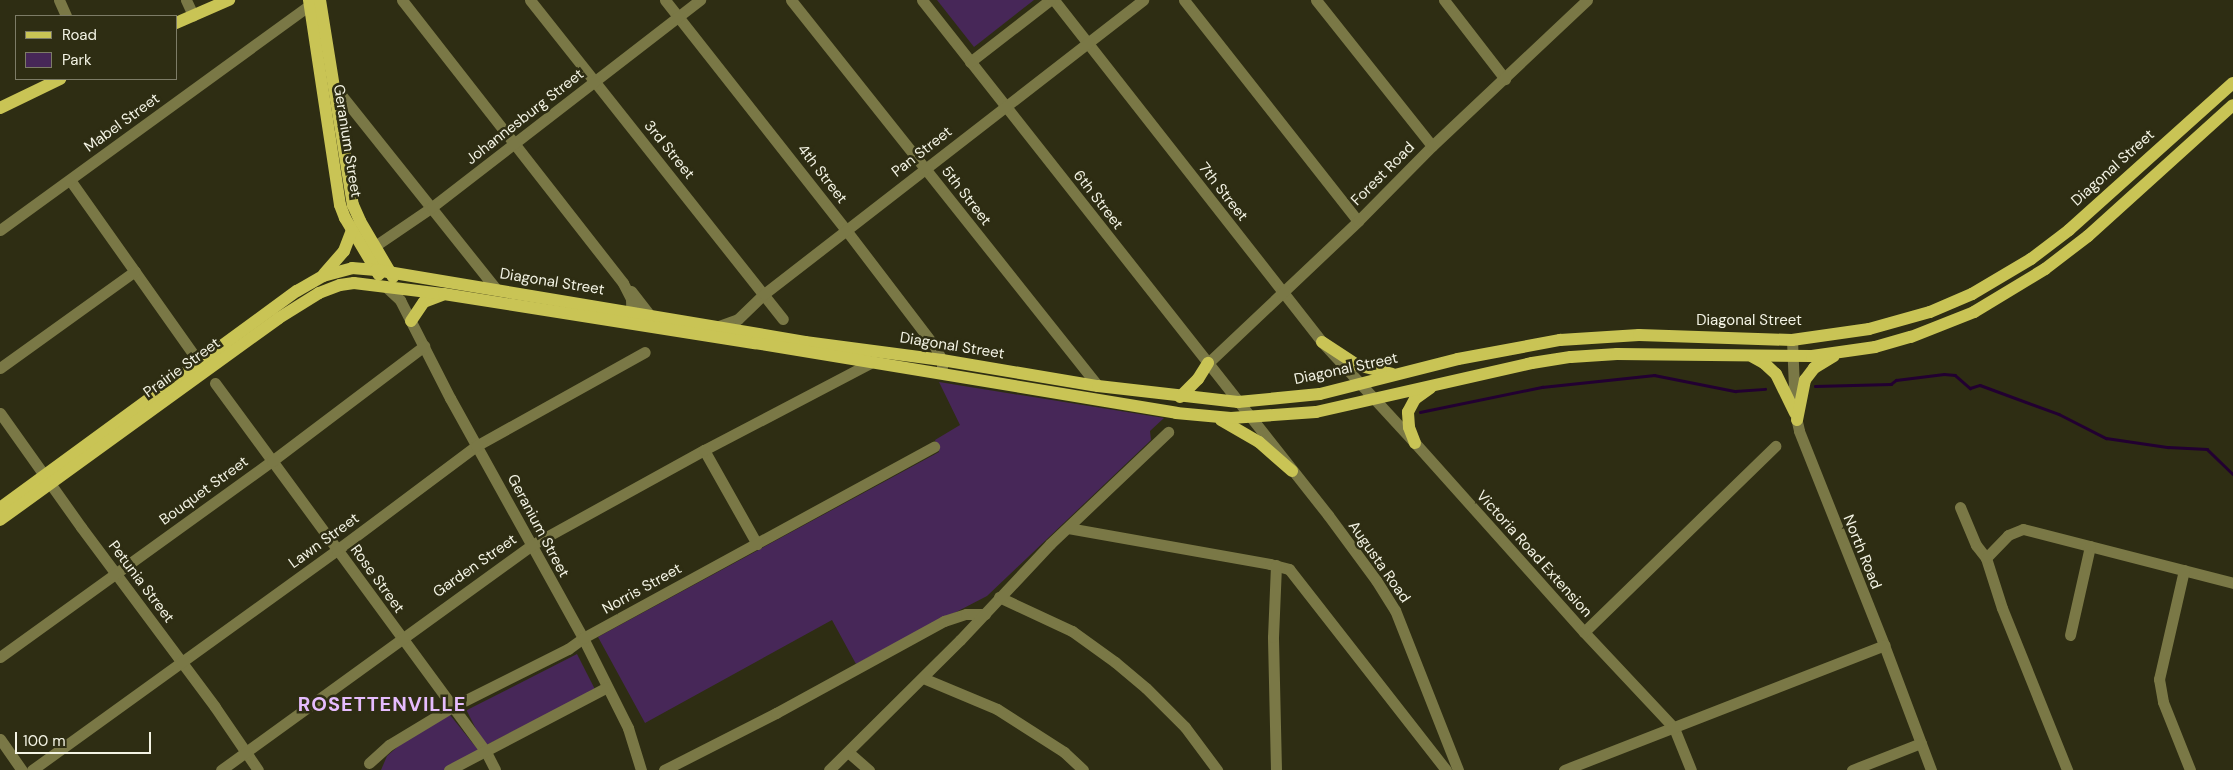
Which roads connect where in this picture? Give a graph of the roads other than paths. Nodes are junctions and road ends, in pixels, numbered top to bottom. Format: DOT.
graph roads {
  1 [pos="59,0"];
  2 [pos="186,0"];
  3 [pos="229,0"];
  4 [pos="402,0"];
  5 [pos="530,0"];
  6 [pos="664,0"];
  7 [pos="700,0"];
  8 [pos="791,0"];
  9 [pos="922,0"];
  10 [pos="1050,0"];
  11 [pos="1054,0"];
  12 [pos="1143,0"];
  13 [pos="1184,0"];
  14 [pos="1316,0"];
  15 [pos="1444,0"];
  16 [pos="313,2"];
  17 [pos="1581,2"];
  18 [pos="66,15"];
  19 [pos="193,15"];
  20 [pos="678,17"];
  21 [pos="178,22"];
  22 [pos="1088,43"];
  23 [pos="970,62"];
  24 [pos="1506,79"];
  25 [pos="58,80"];
  26 [pos="595,82"];
  27 [pos="2233,83"];
  28 [pos="334,86"];
  29 [pos="2233,105"];
  30 [pos="1006,106"];
  31 [pos="0,108"];
  32 [pos="515,145"];
  33 [pos="1432,146"];
  34 [pos="925,169"];
  35 [pos="70,180"];
  36 [pos="432,207"];
  37 [pos="1358,221"];
  38 [pos="0,230"];
  39 [pos="352,230"];
  40 [pos="846,230"];
  41 [pos="370,250"];
  42 [pos="376,270"];
  43 [pos="135,271"];
  44 [pos="390,272"];
  45 [pos="323,276"];
  46 [pos="623,283"];
  47 [pos="385,286"];
  48 [pos="497,290"];
  49 [pos="1283,293"];
  50 [pos="400,294"];
  51 [pos="444,294"];
  52 [pos="764,294"];
  53 [pos="632,311"];
  54 [pos="648,314"];
  55 [pos="783,319"];
  56 [pos="412,321"];
  57 [pos="632,324"];
  58 [pos="719,326"];
  59 [pos="1792,340"];
  60 [pos="1322,342"];
  61 [pos="424,346"];
  62 [pos="645,352"];
  63 [pos="1838,353"];
  64 [pos="1752,356"];
  65 [pos="1793,357"];
  66 [pos="942,360"];
  67 [pos="872,362"];
  68 [pos="1208,363"];
  69 [pos="202,366"];
  70 [pos="0,368"];
  71 [pos="943,374"];
  72 [pos="1399,374"];
  73 [pos="214,383"];
  74 [pos="1361,384"];
  75 [pos="1434,385"];
  76 [pos="1098,386"];
  77 [pos="1180,397"];
  78 [pos="1374,398"];
  79 [pos="1238,402"];
  80 [pos="0,413"];
  81 [pos="1796,416"];
  82 [pos="1215,418"];
  83 [pos="1251,418"];
  84 [pos="1168,432"];
  85 [pos="1415,443"];
  86 [pos="476,446"];
  87 [pos="1775,446"];
  88 [pos="934,447"];
  89 [pos="704,450"];
  90 [pos="272,461"];
  91 [pos="1292,471"];
  92 [pos="47,478"];
  93 [pos="1960,507"];
  94 [pos="0,508"];
  95 [pos="0,520"];
  96 [pos="1068,528"];
  97 [pos="757,544"];
  98 [pos="530,546"];
  99 [pos="2090,546"];
  100 [pos="338,550"];
  101 [pos="1986,558"];
  102 [pos="1276,565"];
  103 [pos="2184,570"];
  104 [pos="116,573"];
  105 [pos="2233,583"];
  106 [pos="1000,597"];
  107 [pos="985,614"];
  108 [pos="1584,632"];
  109 [pos="2070,636"];
  110 [pos="402,638"];
  111 [pos="583,638"];
  112 [pos="1884,644"];
  113 [pos="0,657"];
  114 [pos="182,663"];
  115 [pos="923,678"];
  116 [pos="607,687"];
  117 [pos="452,707"];
  118 [pos="1674,728"];
  119 [pos="0,739"];
  120 [pos="1921,743"];
  121 [pos="485,750"];
  122 [pos="246,752"];
  123 [pos="848,752"];
  124 [pos="369,763"];
  125 [pos="22,770"];
  126 [pos="32,770"];
  127 [pos="221,770"];
  128 [pos="258,770"];
  129 [pos="449,770"];
  130 [pos="496,770"];
  131 [pos="641,770"];
  132 [pos="664,770"];
  133 [pos="829,770"];
  134 [pos="869,770"];
  135 [pos="1083,770"];
  136 [pos="1217,770"];
  137 [pos="1276,770"];
  138 [pos="1446,770"];
  139 [pos="1458,770"];
  140 [pos="1564,770"];
  141 [pos="1691,770"];
  142 [pos="1852,770"];
  143 [pos="1930,770"];
  144 [pos="2066,770"];
  145 [pos="2190,770"];
  1 -- 18 [label="street"];
  2 -- 19 [label="street"];
  3 -- 19 [label="main road"];
  4 -- 32 [label="street"];
  5 -- 26 [label="street, 3rd Street"];
  6 -- 20 [label="street, 4th Street"];
  7 -- 20 [label="street, Johannesburg Street"];
  8 -- 34 [label="street, 5th Street"];
  9 -- 23 [label="street, 6th Street"];
  10 -- 23 [label="street"];
  11 -- 22 [label="street, 7th Street"];
  12 -- 22 [label="street, Pan Street"];
  13 -- 37 [label="street"];
  14 -- 33 [label="street"];
  15 -- 24 [label="street"];
  16 -- 28 [label="main road, Geranium Street"];
  16 -- 35 [label="street, Mabel Street"];
  16 -- 39 [label="main road, Geranium Street"];
  17 -- 24 [label="street, Forest Road"];
  19 -- 21 [label="main road"];
  20 -- 26 [label="street, Johannesburg Street"];
  20 -- 40 [label="street, 4th Street"];
  22 -- 30 [label="street, Pan Street"];
  22 -- 49 [label="street, 7th Street"];
  23 -- 30 [label="street, 6th Street"];
  24 -- 33 [label="street, Forest Road"];
  25 -- 31 [label="main road"];
  26 -- 32 [label="street, Johannesburg Street"];
  26 -- 52 [label="street, 3rd Street"];
  27 -- 59 [label="main road, Diagonal Street"];
  28 -- 36 [label="street"];
  28 -- 41 [label="main road, Geranium Street"];
  29 -- 63 [label="main road, Diagonal Street"];
  30 -- 34 [label="street, Pan Street"];
  30 -- 68 [label="street, 6th Street"];
  32 -- 36 [label="street, Johannesburg Street"];
  32 -- 46 [label="street"];
  33 -- 37 [label="street, Forest Road"];
  34 -- 40 [label="street, Pan Street"];
  34 -- 76 [label="street, 5th Street"];
  35 -- 38 [label="street, Mabel Street"];
  35 -- 43 [label="street"];
  36 -- 41 [label="street, Johannesburg Street"];
  36 -- 48 [label="street"];
  37 -- 49 [label="street, Forest Road"];
  39 -- 41 [label="main road, Geranium Street"];
  39 -- 45 [label="main road"];
  40 -- 52 [label="street, Pan Street"];
  40 -- 66 [label="street, 4th Street"];
  41 -- 42 [label="main road, Geranium Street"];
  41 -- 44 [label="main road, Geranium Street"];
  42 -- 44 [label="main road, Prairie Street"];
  42 -- 45 [label="main road, Prairie Street"];
  42 -- 47 [label="main road, Geranium Street"];
  43 -- 69 [label="street"];
  43 -- 70 [label="street"];
  44 -- 48 [label="main road, Diagonal Street"];
  44 -- 50 [label="main road, Geranium Street"];
  45 -- 69 [label="main road, Prairie Street"];
  46 -- 53 [label="street"];
  46 -- 54 [label="street"];
  47 -- 50 [label="main road, Prairie Street"];
  47 -- 69 [label="main road, Prairie Street"];
  48 -- 53 [label="main road, Diagonal Street"];
  49 -- 60 [label="street, 7th Street"];
  49 -- 68 [label="street, Forest Road"];
  50 -- 51 [label="main road, Diagonal Street"];
  50 -- 56 [label="street, Geranium Street"];
  51 -- 56 [label="main road"];
  51 -- 57 [label="main road, Diagonal Street"];
  52 -- 55 [label="street, 3rd Street"];
  52 -- 58 [label="street, Pan Street"];
  53 -- 54 [label="main road, Diagonal Street"];
  53 -- 57 [label="street"];
  54 -- 58 [label="main road, Diagonal Street"];
  56 -- 61 [label="street, Geranium Street"];
  57 -- 67 [label="main road, Diagonal Street"];
  58 -- 66 [label="main road, Diagonal Street"];
  59 -- 65 [label="street, North Road"];
  59 -- 72 [label="main road, Diagonal Street"];
  60 -- 72 [label="main road"];
  60 -- 74 [label="street, 7th Street"];
  61 -- 86 [label="street, Geranium Street"];
  61 -- 90 [label="street, Bouquet Street"];
  62 -- 86 [label="street, Lawn Street"];
  63 -- 65 [label="main road, Diagonal Street"];
  63 -- 81 [label="main road"];
  64 -- 65 [label="main road, Diagonal Street"];
  64 -- 75 [label="main road, Diagonal Street"];
  64 -- 81 [label="main road"];
  65 -- 81 [label="street, North Road"];
  66 -- 71 [label="street, 4th Street"];
  66 -- 76 [label="main road, Diagonal Street"];
  67 -- 71 [label="main road, Diagonal Street"];
  67 -- 89 [label="street, Garden Street"];
  68 -- 77 [label="main road"];
  68 -- 79 [label="street, 6th Street"];
  69 -- 92 [label="main road, Prairie Street"];
  71 -- 82 [label="main road, Diagonal Street"];
  72 -- 74 [label="main road, Diagonal Street"];
  73 -- 90 [label="street, Rose Street"];
  74 -- 78 [label="street, 7th Street"];
  74 -- 79 [label="main road, Diagonal Street"];
  75 -- 78 [label="main road, Diagonal Street"];
  75 -- 85 [label="main road"];
  76 -- 77 [label="main road, Diagonal Street"];
  77 -- 79 [label="main road, Diagonal Street"];
  78 -- 83 [label="main road, Diagonal Street"];
  78 -- 85 [label="street, Victoria Road Extension"];
  79 -- 83 [label="street, 6th Street"];
  80 -- 92 [label="street, Petunia Street"];
  81 -- 112 [label="street, North Road"];
  82 -- 83 [label="main road, Diagonal Street"];
  82 -- 91 [label="main road"];
  83 -- 91 [label="street, Augusta Road"];
  84 -- 96 [label="street"];
  85 -- 108 [label="street, Victoria Road Extension"];
  86 -- 98 [label="street, Geranium Street"];
  86 -- 100 [label="street, Lawn Street"];
  87 -- 108 [label="street"];
  88 -- 97 [label="street, Norris Street"];
  89 -- 97 [label="street"];
  89 -- 98 [label="street, Garden Street"];
  90 -- 100 [label="street, Rose Street"];
  90 -- 104 [label="street, Bouquet Street"];
  91 -- 139 [label="street, Augusta Road"];
  92 -- 94 [label="main road, Prairie Street"];
  92 -- 95 [label="main road, Prairie Street"];
  92 -- 104 [label="street, Petunia Street"];
  93 -- 101 [label="street"];
  96 -- 102 [label="street"];
  96 -- 106 [label="street"];
  97 -- 111 [label="street, Norris Street"];
  98 -- 110 [label="street, Garden Street"];
  98 -- 111 [label="street, Geranium Street"];
  99 -- 101 [label="street"];
  99 -- 103 [label="street"];
  99 -- 109 [label="street"];
  100 -- 110 [label="street, Rose Street"];
  100 -- 114 [label="street, Lawn Street"];
  101 -- 144 [label="street"];
  102 -- 137 [label="street"];
  102 -- 138 [label="street"];
  103 -- 105 [label="street"];
  103 -- 145 [label="street"];
  104 -- 113 [label="street, Bouquet Street"];
  104 -- 114 [label="street, Petunia Street"];
  106 -- 107 [label="street"];
  106 -- 136 [label="street"];
  107 -- 115 [label="street"];
  107 -- 132 [label="street"];
  108 -- 118 [label="street, Victoria Road Extension"];
  110 -- 117 [label="street, Rose Street"];
  110 -- 122 [label="street, Garden Street"];
  111 -- 116 [label="street, Geranium Street"];
  111 -- 117 [label="street, Norris Street"];
  112 -- 118 [label="street"];
  112 -- 120 [label="street, North Road"];
  114 -- 122 [label="street, Petunia Street"];
  114 -- 126 [label="street, Lawn Street"];
  115 -- 123 [label="street"];
  115 -- 135 [label="street"];
  116 -- 121 [label="street"];
  116 -- 131 [label="street, Geranium Street"];
  117 -- 121 [label="street, Rose Street"];
  117 -- 124 [label="street, Norris Street"];
  118 -- 140 [label="street"];
  118 -- 141 [label="street"];
  119 -- 125 [label="street"];
  120 -- 142 [label="street"];
  120 -- 143 [label="street, North Road"];
  121 -- 129 [label="street"];
  121 -- 130 [label="street, Rose Street"];
  122 -- 127 [label="street, Garden Street"];
  122 -- 128 [label="street, Petunia Street"];
  123 -- 133 [label="street"];
  123 -- 134 [label="street"];
}
